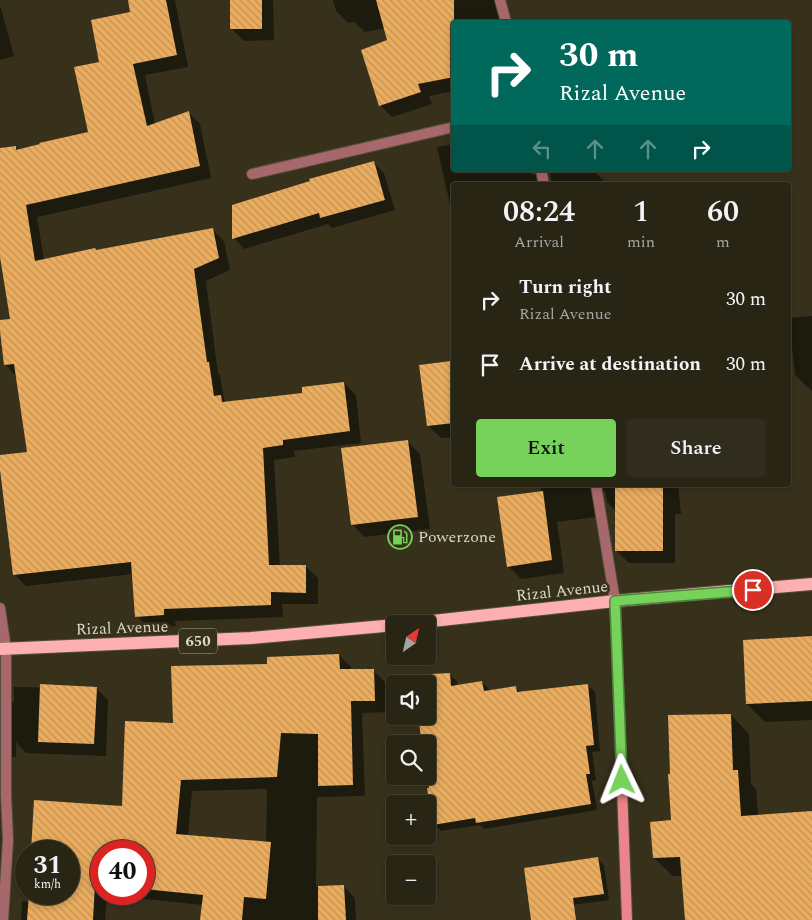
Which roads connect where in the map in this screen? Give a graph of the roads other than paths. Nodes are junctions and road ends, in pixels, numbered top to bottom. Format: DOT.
graph roads {
  1 [pos="500,0"];
  2 [pos="505,20"];
  3 [pos="451,128"];
  4 [pos="252,174"];
  5 [pos="596,487"];
  6 [pos="812,584"];
  7 [pos="615,601"];
  8 [pos="0,608"];
  9 [pos="436,621"];
  10 [pos="386,626"];
  11 [pos="3,649"];
  12 [pos="3,920"];
  13 [pos="627,920"];
  1 -- 2 [label="street"];
  3 -- 4 [label="street"];
  5 -- 7 [label="street"];
  6 -- 7 [label="main road, Rizal Avenue"];
  7 -- 9 [label="main road, Rizal Avenue"];
  7 -- 13 [label="street"];
  8 -- 11 [label="street"];
  10 -- 11 [label="main road, Rizal Avenue / 650"];
  11 -- 12 [label="street"];
}
